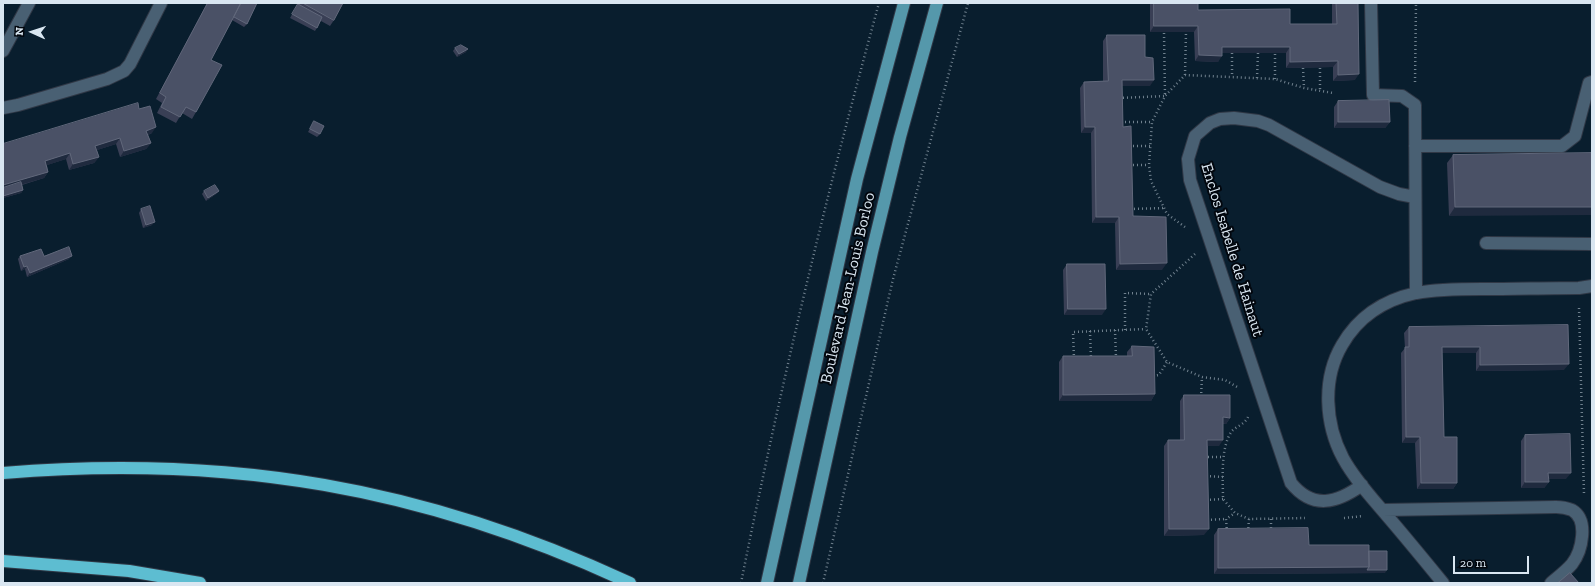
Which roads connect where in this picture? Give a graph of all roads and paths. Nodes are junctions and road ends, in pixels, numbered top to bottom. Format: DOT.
graph roads {
  1 [pos="29,3"];
  2 [pos="161,3"];
  3 [pos="878,3"];
  4 [pos="904,3"];
  5 [pos="937,3"];
  6 [pos="968,3"];
  7 [pos="1371,3"];
  8 [pos="1416,3"];
  9 [pos="1164,32"];
  10 [pos="1186,32"];
  11 [pos="3,51"];
  12 [pos="1232,53"];
  13 [pos="1258,53"];
  14 [pos="1275,53"];
  15 [pos="1303,68"];
  16 [pos="1320,68"];
  17 [pos="1185,75"];
  18 [pos="1232,77"];
  19 [pos="1257,78"];
  20 [pos="1275,79"];
  21 [pos="1592,82"];
  22 [pos="1304,88"];
  23 [pos="1320,91"];
  24 [pos="1118,98"];
  25 [pos="1415,105"];
  26 [pos="3,108"];
  27 [pos="1118,122"];
  28 [pos="1152,122"];
  29 [pos="1127,146"];
  30 [pos="1150,146"];
  31 [pos="1415,146"];
  32 [pos="1128,165"];
  33 [pos="1149,165"];
  34 [pos="1415,197"];
  35 [pos="1164,208"];
  36 [pos="1128,209"];
  37 [pos="1486,243"];
  38 [pos="1592,244"];
  39 [pos="1592,286"];
  40 [pos="1579,288"];
  41 [pos="1416,293"];
  42 [pos="1151,294"];
  43 [pos="1146,329"];
  44 [pos="1116,330"];
  45 [pos="1125,330"];
  46 [pos="1090,331"];
  47 [pos="1074,362"];
  48 [pos="1091,362"];
  49 [pos="1116,362"];
  50 [pos="1167,362"];
  51 [pos="1150,376"];
  52 [pos="1202,377"];
  53 [pos="1201,401"];
  54 [pos="1203,457"];
  55 [pos="1224,457"];
  56 [pos="3,473"];
  57 [pos="1203,476"];
  58 [pos="1224,477"];
  59 [pos="1362,485"];
  60 [pos="1223,499"];
  61 [pos="1204,500"];
  62 [pos="1383,510"];
  63 [pos="1235,513"];
  64 [pos="1271,518"];
  65 [pos="1226,519"];
  66 [pos="1249,519"];
  67 [pos="1204,520"];
  68 [pos="1582,525"];
  69 [pos="1271,534"];
  70 [pos="1227,535"];
  71 [pos="1248,535"];
  72 [pos="3,561"];
  73 [pos="200,583"];
  74 [pos="630,583"];
  75 [pos="741,583"];
  76 [pos="767,583"];
  77 [pos="799,583"];
  78 [pos="824,583"];
  79 [pos="1443,583"];
  80 [pos="1551,583"];
  1 -- 11 [label="street"];
  2 -- 26 [label="street"];
  3 -- 75 [label="path"];
  4 -- 76 [label="main road, Boulevard Jean-Louis Borloo"];
  5 -- 77 [label="main road, Boulevard Jean-Louis Borloo"];
  6 -- 78 [label="path"];
  7 -- 25 [label="street"];
  8 -- 25 [label="path"];
  9 -- 24 [label="path"];
  10 -- 17 [label="path"];
  12 -- 18 [label="path"];
  13 -- 19 [label="path"];
  14 -- 20 [label="path"];
  15 -- 22 [label="path"];
  16 -- 23 [label="path"];
  21 -- 31 [label="street"];
  25 -- 31 [label="street"];
  27 -- 28 [label="path"];
  29 -- 30 [label="path"];
  31 -- 34 [label="street"];
  32 -- 33 [label="path"];
  34 -- 41 [label="street"];
  34 -- 59 [label="street, Enclos Isabelle de Hainaut"];
  35 -- 36 [label="path"];
  37 -- 38 [label="street"];
  39 -- 40 [label="street"];
  40 -- 41 [label="street"];
  40 -- 68 [label="path"];
  41 -- 59 [label="street"];
  42 -- 45 [label="path"];
  43 -- 45 [label="path"];
  44 -- 45 [label="path"];
  44 -- 46 [label="path"];
  44 -- 49 [label="path"];
  46 -- 47 [label="path"];
  46 -- 48 [label="path"];
  50 -- 51 [label="path"];
  52 -- 53 [label="path"];
  54 -- 55 [label="path"];
  56 -- 74 [label="highway"];
  57 -- 58 [label="path"];
  59 -- 62 [label="street"];
  60 -- 61 [label="path"];
  62 -- 68 [label="street"];
  62 -- 79 [label="street"];
  63 -- 65 [label="path"];
  64 -- 69 [label="path"];
  65 -- 67 [label="path"];
  65 -- 70 [label="path"];
  66 -- 71 [label="path"];
  68 -- 80 [label="street"];
  72 -- 73 [label="highway"];
}
